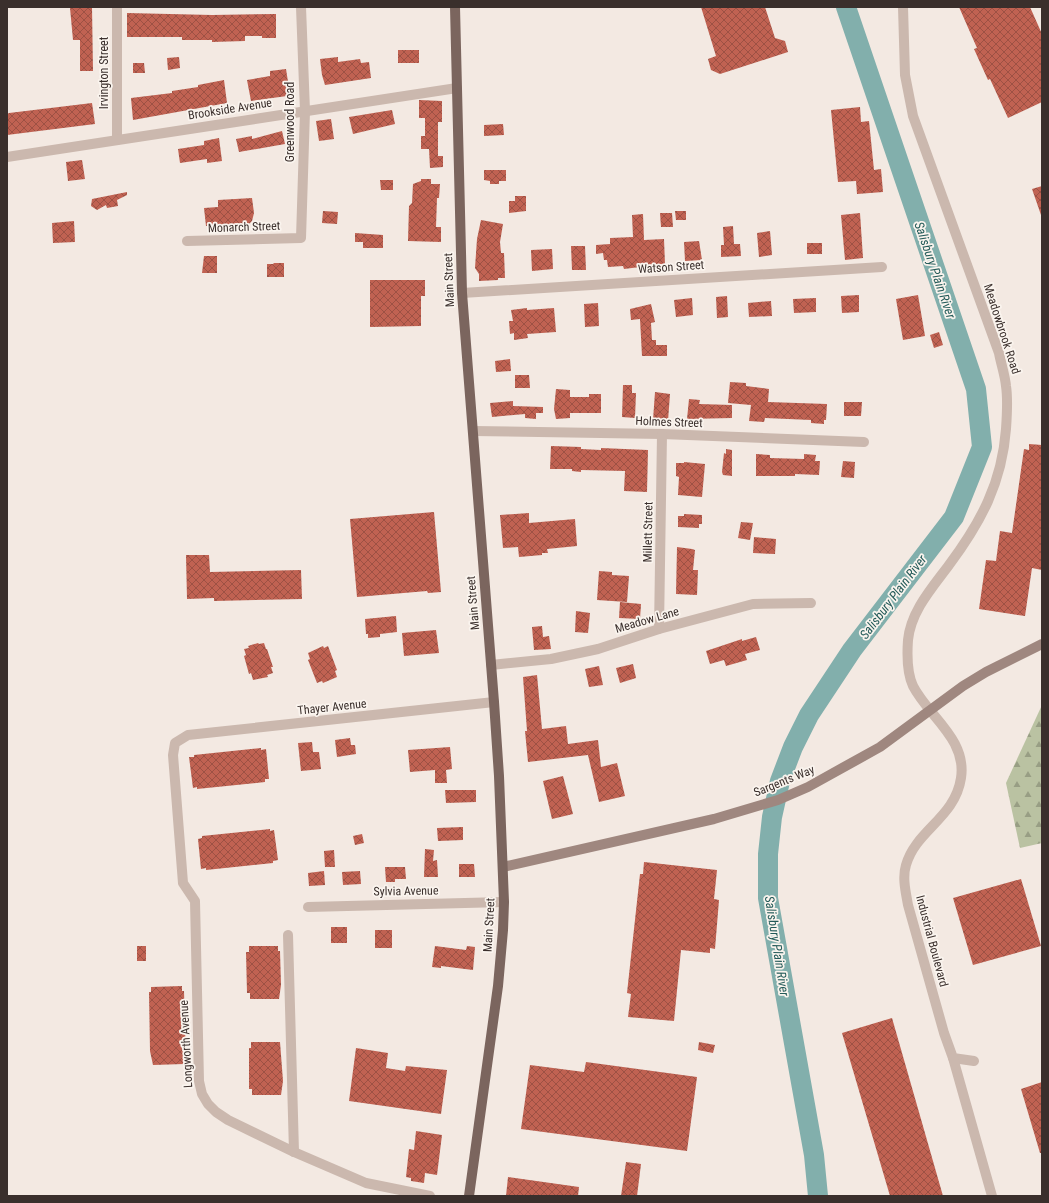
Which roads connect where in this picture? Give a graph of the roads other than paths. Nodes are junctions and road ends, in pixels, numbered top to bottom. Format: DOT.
graph roads {
  1 [pos="117,7"];
  2 [pos="301,7"];
  3 [pos="455,7"];
  4 [pos="903,7"];
  5 [pos="457,88"];
  6 [pos="305,111"];
  7 [pos="117,140"];
  8 [pos="7,157"];
  9 [pos="301,238"];
  10 [pos="187,242"];
  11 [pos="882,267"];
  12 [pos="462,293"];
  13 [pos="473,432"];
  14 [pos="662,434"];
  15 [pos="864,442"];
  16 [pos="810,602"];
  17 [pos="659,629"];
  18 [pos="1042,644"];
  19 [pos="491,665"];
  20 [pos="494,702"];
  21 [pos="931,710"];
  22 [pos="175,743"];
  23 [pos="503,867"];
  24 [pos="504,902"];
  25 [pos="308,907"];
  26 [pos="288,935"];
  27 [pos="953,1058"];
  28 [pos="974,1061"];
  29 [pos="294,1152"];
  30 [pos="430,1196"];
  31 [pos="469,1196"];
  32 [pos="992,1196"];
  1 -- 7 [label="street, Irvington Street"];
  2 -- 6 [label="street, Greenwood Road"];
  3 -- 5 [label="main road, Main Street"];
  4 -- 21 [label="street, Meadowbrook Road"];
  5 -- 6 [label="street, Brookside Avenue"];
  5 -- 12 [label="main road, Main Street"];
  6 -- 7 [label="street, Brookside Avenue"];
  6 -- 9 [label="street, Greenwood Road"];
  7 -- 8 [label="street, Brookside Avenue"];
  9 -- 10 [label="street, Monarch Street"];
  11 -- 12 [label="street, Watson Street"];
  12 -- 13 [label="main road, Main Street"];
  13 -- 14 [label="street, Holmes Street"];
  13 -- 19 [label="main road, Main Street"];
  14 -- 15 [label="street, Holmes Street"];
  14 -- 17 [label="street, Millett Street"];
  16 -- 17 [label="street, Meadow Lane"];
  17 -- 19 [label="street, Meadow Lane"];
  18 -- 21 [label="main road, Sargents Way"];
  19 -- 20 [label="main road, Main Street"];
  20 -- 22 [label="street, Thayer Avenue"];
  20 -- 23 [label="main road, Main Street"];
  21 -- 23 [label="main road, Sargents Way"];
  21 -- 27 [label="street, Industrial Boulevard"];
  22 -- 29 [label="street, Longworth Avenue"];
  23 -- 24 [label="main road, Main Street"];
  24 -- 25 [label="street, Sylvia Avenue"];
  24 -- 31 [label="main road, Main Street"];
  26 -- 29 [label="street"];
  27 -- 28 [label="street"];
  27 -- 32 [label="street, Industrial Boulevard"];
  29 -- 30 [label="street, Longworth Avenue"];
}
